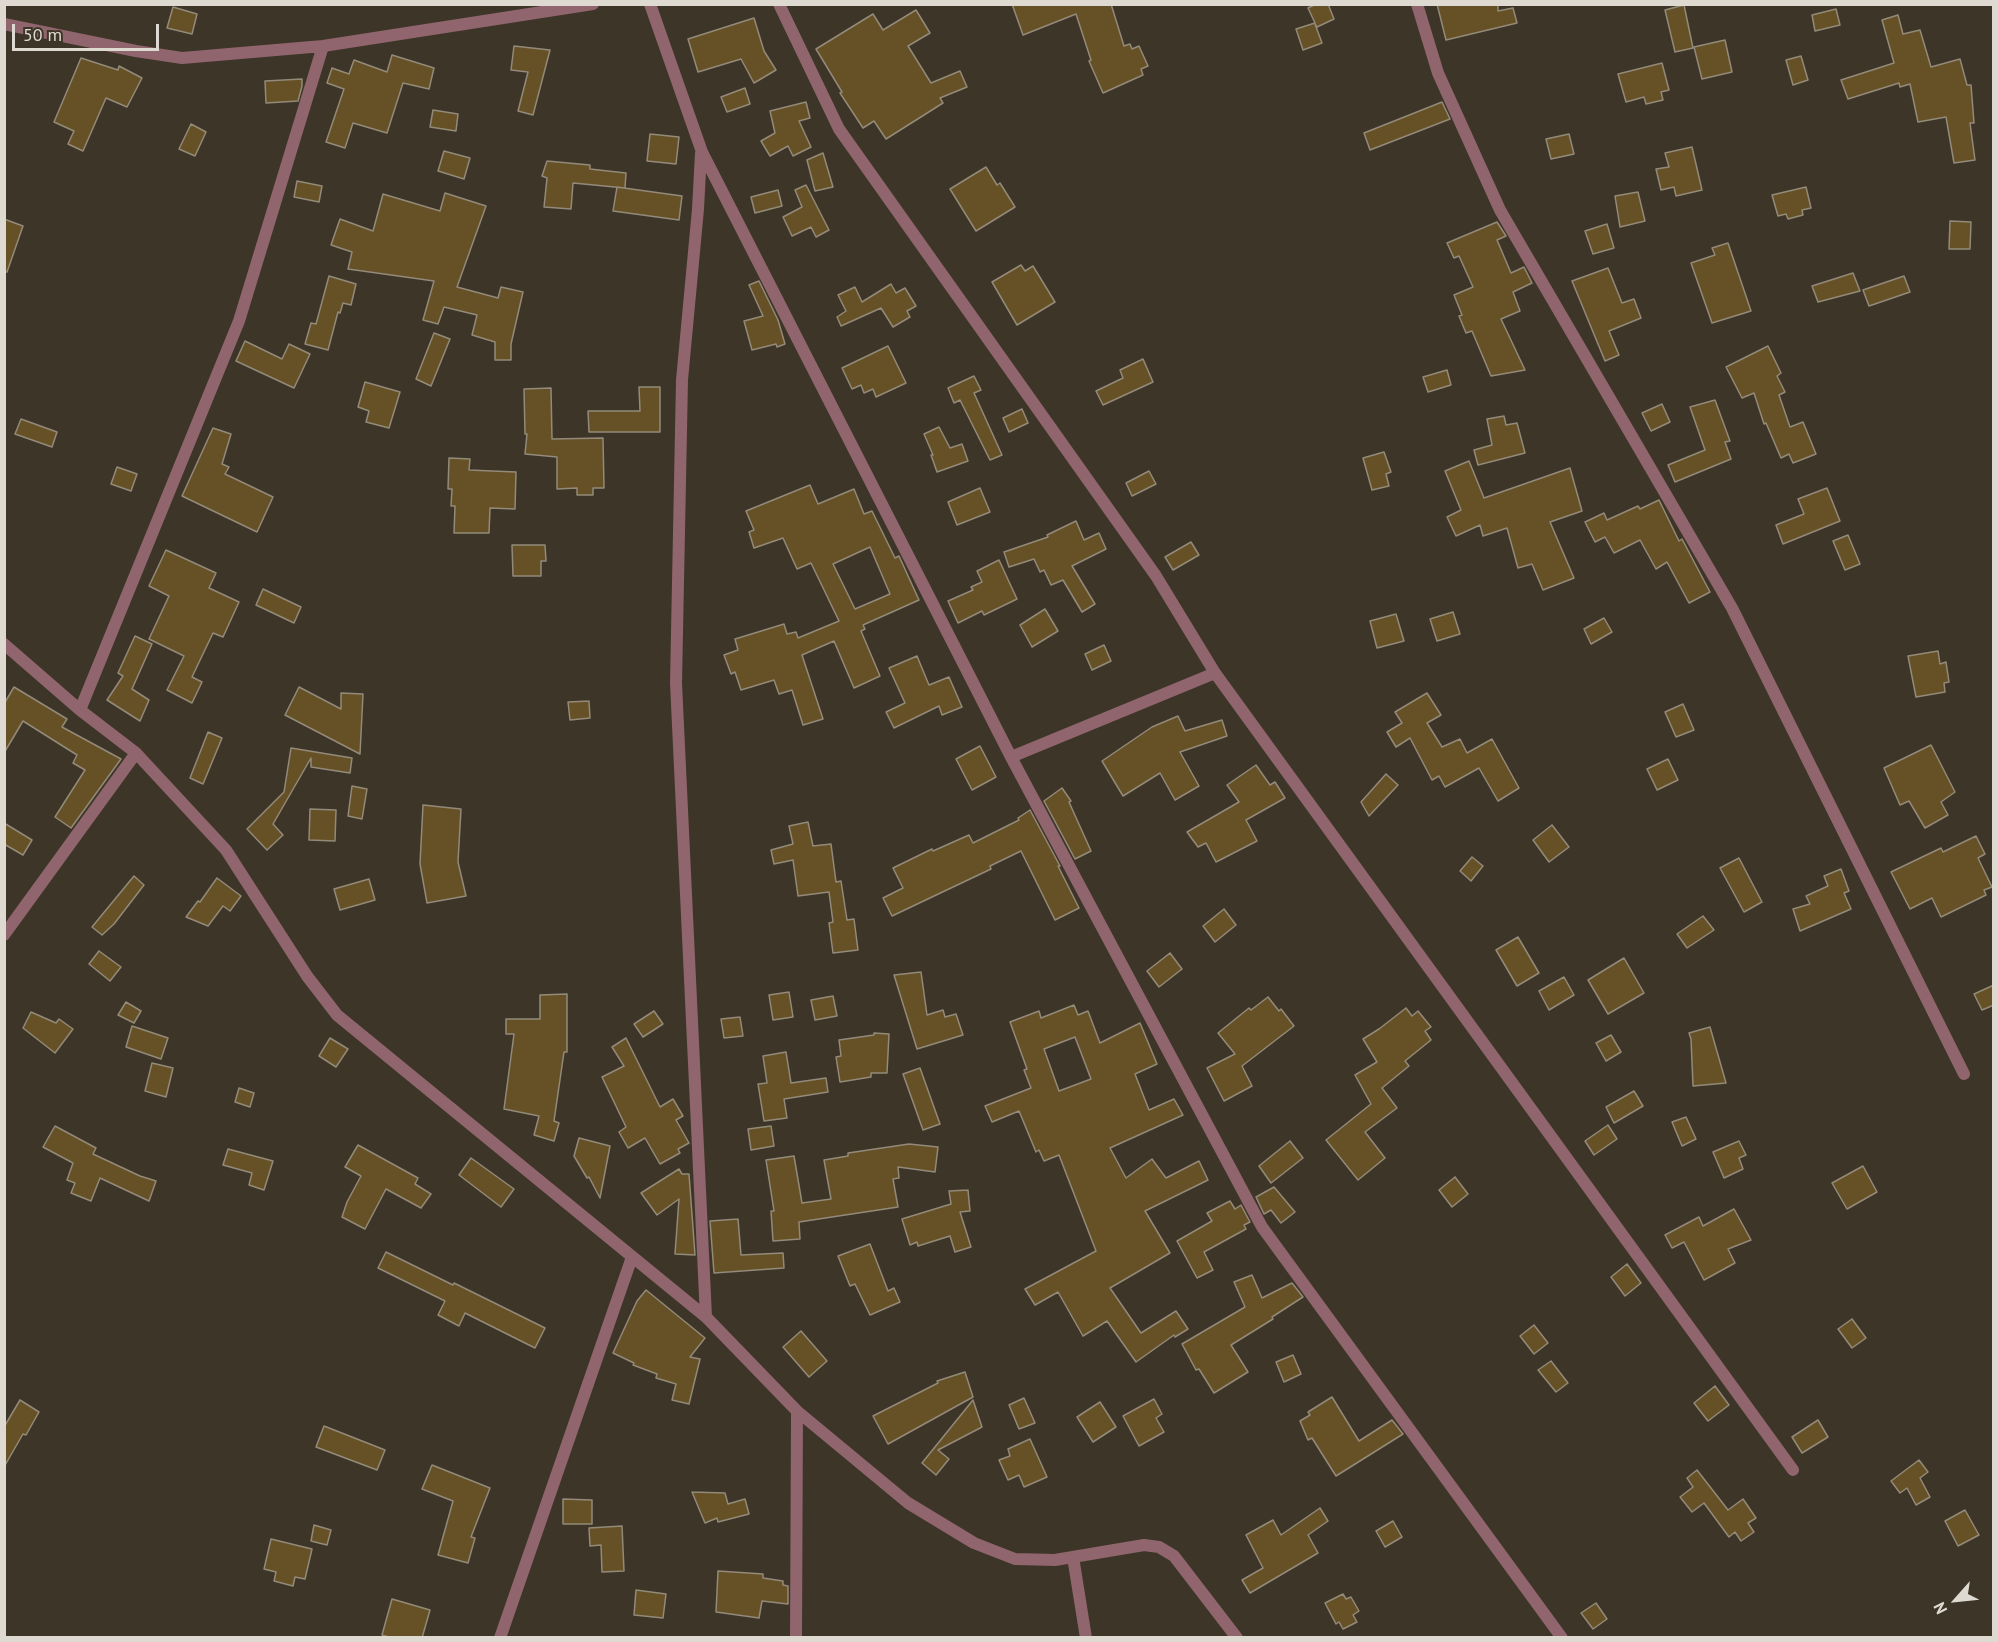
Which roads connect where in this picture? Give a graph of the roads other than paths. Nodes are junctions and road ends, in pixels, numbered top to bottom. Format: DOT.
graph roads {
  1 [pos="593,4"];
  2 [pos="650,4"];
  3 [pos="779,4"];
  4 [pos="1417,4"];
  5 [pos="4,24"];
  6 [pos="323,46"];
  7 [pos="702,152"];
  8 [pos="4,644"];
  9 [pos="1215,673"];
  10 [pos="80,710"];
  11 [pos="136,753"];
  12 [pos="1011,757"];
  13 [pos="4,935"];
  14 [pos="1964,1074"];
  15 [pos="633,1257"];
  16 [pos="706,1317"];
  17 [pos="797,1410"];
  18 [pos="1792,1470"];
  19 [pos="1072,1557"];
  20 [pos="500,1638"];
  21 [pos="796,1638"];
  22 [pos="1086,1638"];
  23 [pos="1237,1638"];
  24 [pos="1562,1638"];
  1 -- 6 [label="street"];
  2 -- 7 [label="street"];
  3 -- 9 [label="street"];
  4 -- 14 [label="street"];
  5 -- 6 [label="street"];
  6 -- 10 [label="street"];
  7 -- 12 [label="street"];
  7 -- 16 [label="street"];
  8 -- 10 [label="street"];
  9 -- 12 [label="street"];
  9 -- 18 [label="street"];
  10 -- 11 [label="street"];
  11 -- 13 [label="street"];
  11 -- 15 [label="street"];
  12 -- 24 [label="street"];
  15 -- 16 [label="street"];
  15 -- 20 [label="street"];
  16 -- 17 [label="street"];
  17 -- 19 [label="street"];
  17 -- 21 [label="street"];
  19 -- 22 [label="street"];
  19 -- 23 [label="street"];
}
